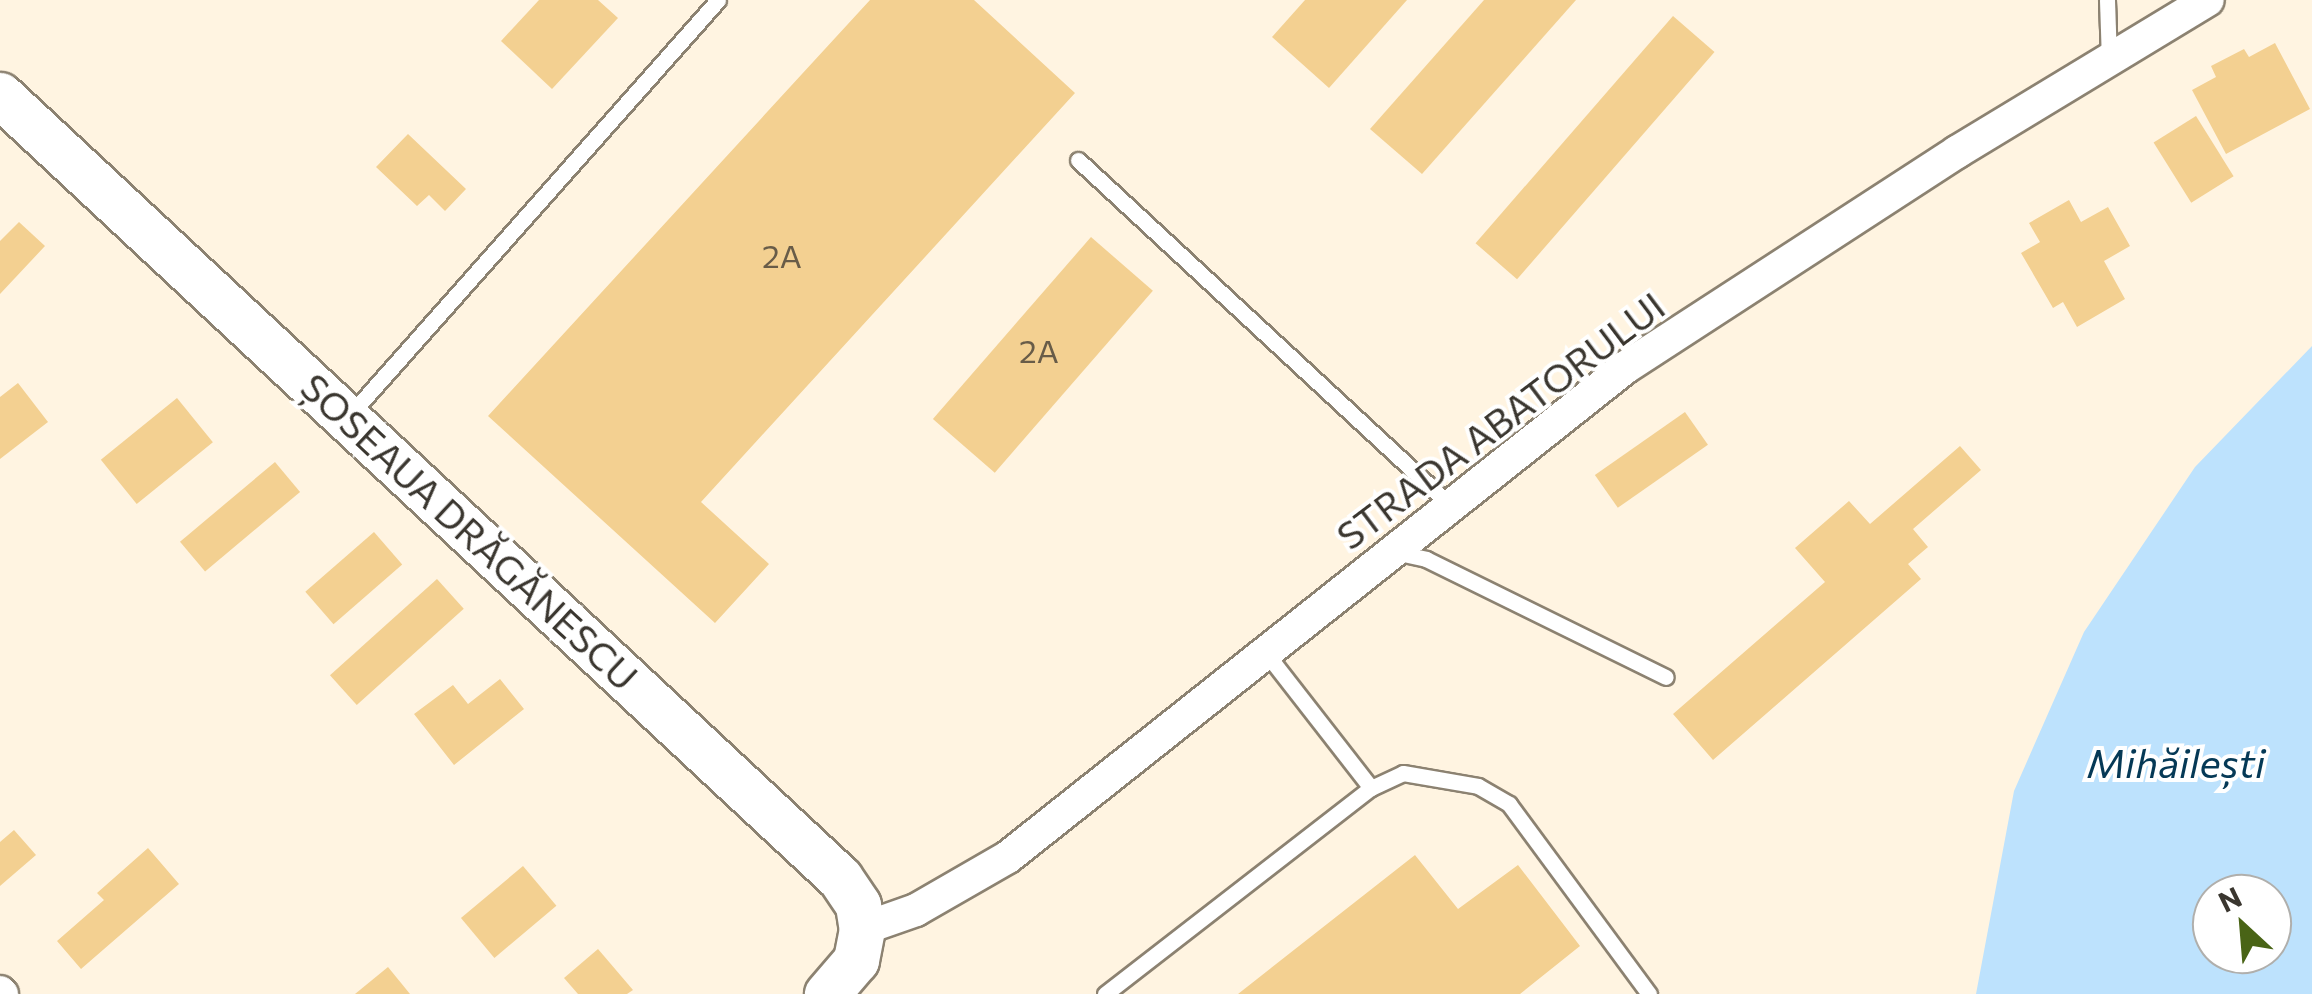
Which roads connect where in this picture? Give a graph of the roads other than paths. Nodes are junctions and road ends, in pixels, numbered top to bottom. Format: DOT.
graph roads {
  1 [pos="718,0"];
  2 [pos="2108,0"];
  3 [pos="2208,0"];
  4 [pos="2109,59"];
  5 [pos="0,95"];
  6 [pos="1078,160"];
  7 [pos="348,417"];
  8 [pos="1448,503"];
  9 [pos="1389,551"];
  10 [pos="1266,653"];
  11 [pos="1666,677"];
  12 [pos="1371,788"];
  13 [pos="862,930"];
  14 [pos="827,994"];
  15 [pos="1105,994"];
  16 [pos="1649,994"];
  1 -- 7 [label="lane"];
  2 -- 4 [label="lane"];
  3 -- 4 [label="street, STRADA ABATORULUI"];
  4 -- 8 [label="street, STRADA ABATORULUI"];
  5 -- 7 [label="main road, ȘOSEAUA DRĂGĂNESCU"];
  6 -- 8 [label="lane"];
  7 -- 13 [label="main road, ȘOSEAUA DRĂGĂNESCU"];
  8 -- 9 [label="street, STRADA ABATORULUI"];
  9 -- 10 [label="street, STRADA ABATORULUI"];
  9 -- 11 [label="lane"];
  10 -- 12 [label="lane"];
  10 -- 13 [label="street, STRADA ABATORULUI"];
  12 -- 15 [label="lane"];
  12 -- 16 [label="lane"];
  13 -- 14 [label="main road"];
}
